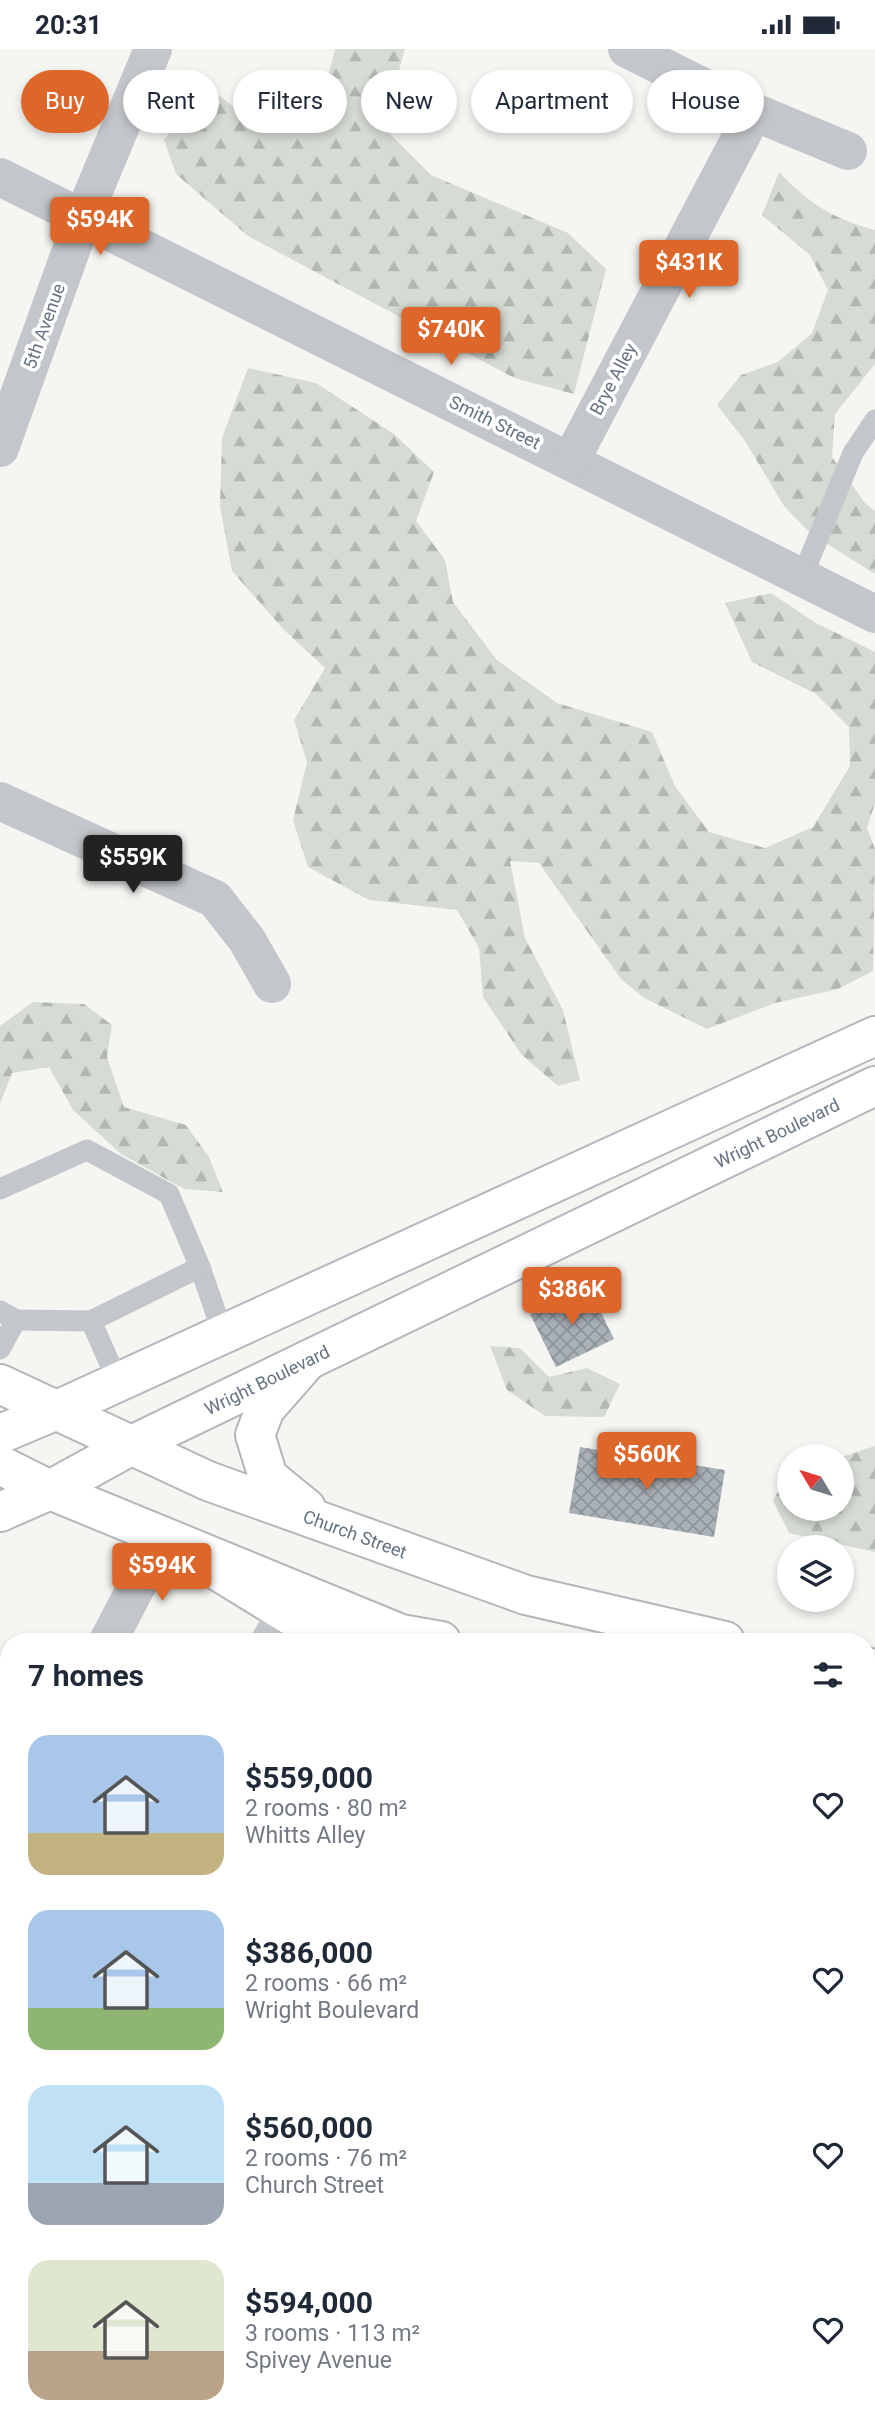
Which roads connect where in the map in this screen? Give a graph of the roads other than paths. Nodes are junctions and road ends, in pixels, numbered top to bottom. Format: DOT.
graph roads {
  1 [pos="153,49"];
  2 [pos="628,49"];
  3 [pos="669,70"];
  4 [pos="764,117"];
  5 [pos="743,133"];
  6 [pos="848,151"];
  7 [pos="0,177"];
  8 [pos="83,217"];
  9 [pos="875,421"];
  10 [pos="0,448"];
  11 [pos="571,460"];
  12 [pos="802,577"];
  13 [pos="875,614"];
  14 [pos="0,801"];
  15 [pos="272,984"];
  16 [pos="875,1036"];
  17 [pos="875,1086"];
  18 [pos="0,1189"];
  19 [pos="200,1267"];
  20 [pos="8,1316"];
  21 [pos="91,1321"];
  22 [pos="223,1334"];
  23 [pos="0,1349"];
  24 [pos="308,1360"];
  25 [pos="118,1382"];
  26 [pos="0,1384"];
  27 [pos="54,1411"];
  28 [pos="0,1434"];
  29 [pos="132,1445"];
  30 [pos="0,1465"];
  31 [pos="50,1490"];
  32 [pos="0,1512"];
  33 [pos="324,1523"];
  34 [pos="163,1536"];
  35 [pos="279,1609"];
  36 [pos="120,1633"];
  37 [pos="265,1633"];
  38 [pos="318,1633"];
  39 [pos="399,1633"];
  40 [pos="690,1633"];
  1 -- 8 [label="street, 5th Avenue"];
  2 -- 3 [label="street"];
  4 -- 6 [label="street"];
  5 -- 11 [label="street, Brye Alley"];
  7 -- 8 [label="street, Smith Street"];
  8 -- 10 [label="street, 5th Avenue"];
  8 -- 11 [label="street, Smith Street"];
  9 -- 12 [label="lane"];
  11 -- 12 [label="street, Smith Street"];
  12 -- 13 [label="street, Smith Street"];
  14 -- 15 [label="street"];
  16 -- 22 [label="main road"];
  17 -- 24 [label="main road, Wright Boulevard"];
  18 -- 19 [label="lane"];
  19 -- 21 [label="lane"];
  19 -- 22 [label="lane"];
  20 -- 21 [label="lane"];
  20 -- 23 [label="lane"];
  21 -- 25 [label="lane"];
  22 -- 25 [label="main road"];
  24 -- 29 [label="main road, Wright Boulevard"];
  24 -- 33 [label="main road"];
  25 -- 27 [label="main road"];
  26 -- 27 [label="main road, Church Street"];
  27 -- 28 [label="main road"];
  27 -- 29 [label="main road, Church Street"];
  29 -- 31 [label="main road, Wright Boulevard"];
  29 -- 33 [label="main road, Church Street"];
  30 -- 31 [label="main road"];
  31 -- 32 [label="main road, Wright Boulevard"];
  31 -- 34 [label="main road"];
  33 -- 40 [label="main road, Church Street"];
  34 -- 35 [label="main road"];
  34 -- 36 [label="street"];
  34 -- 39 [label="main road"];
  35 -- 37 [label="lane"];
  35 -- 38 [label="main road"];
}
